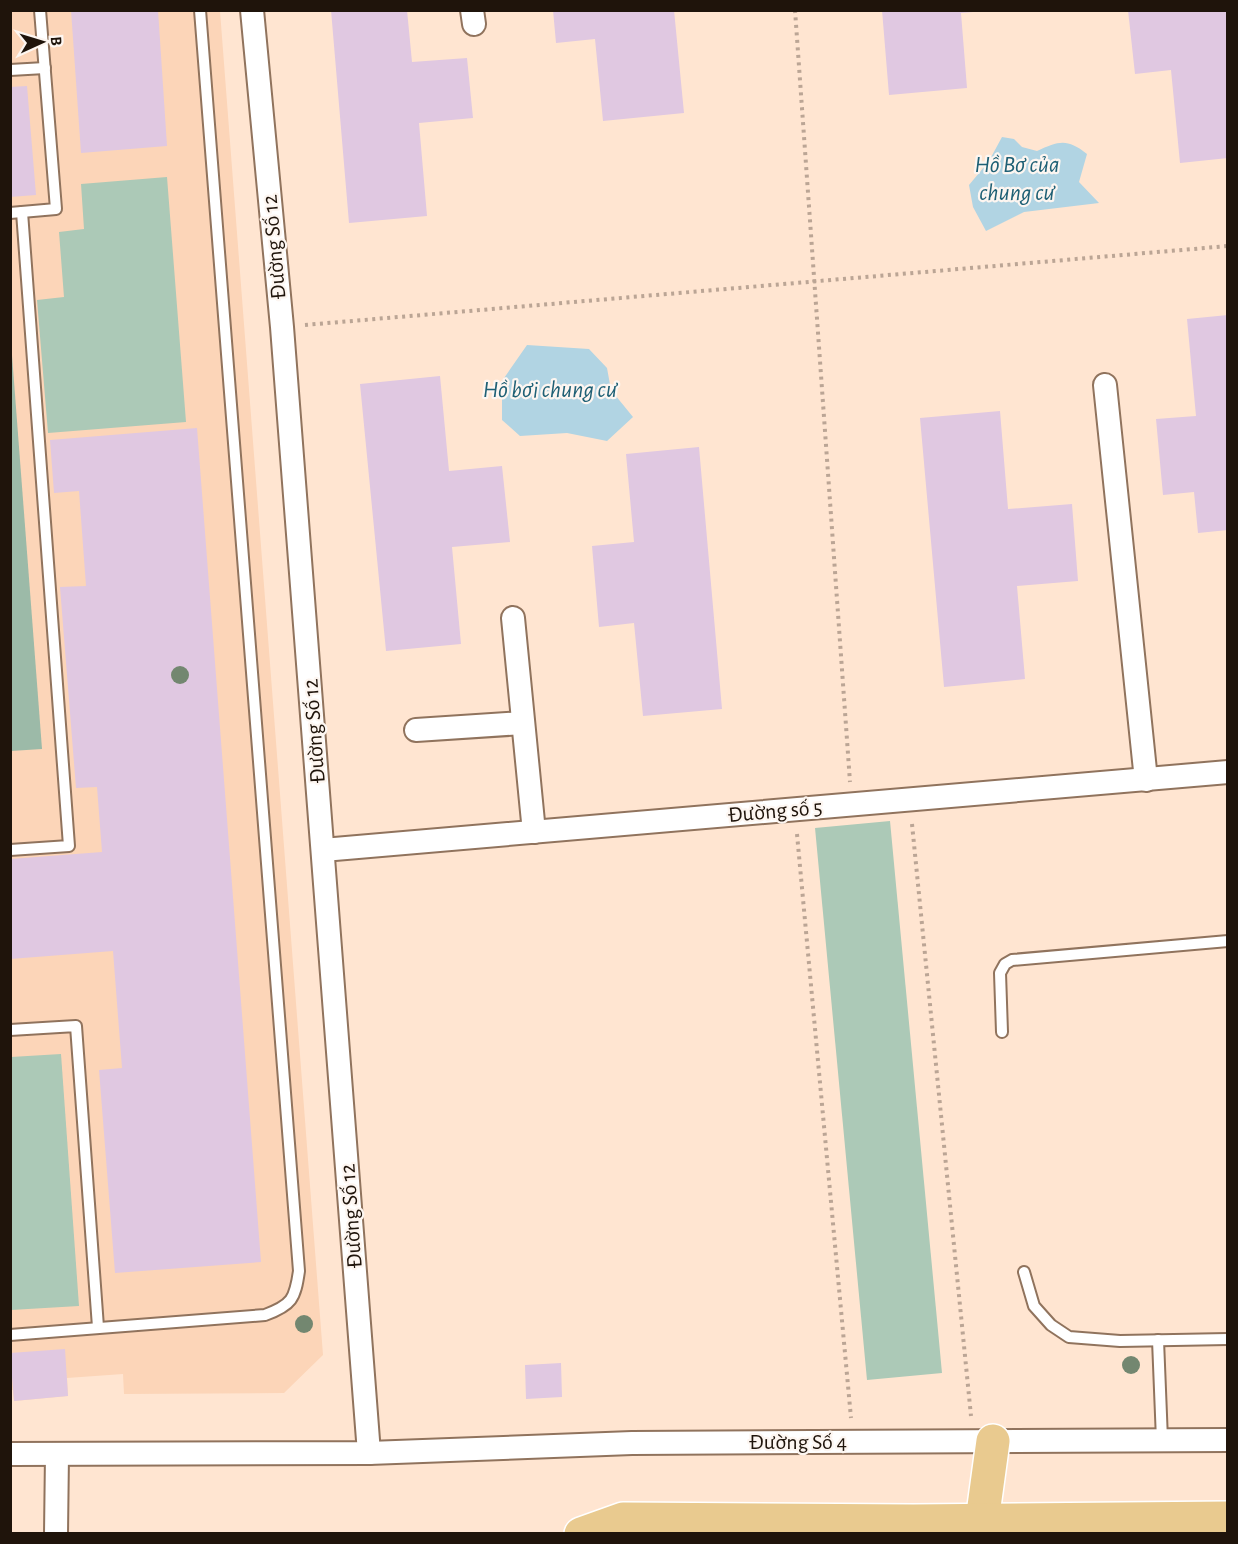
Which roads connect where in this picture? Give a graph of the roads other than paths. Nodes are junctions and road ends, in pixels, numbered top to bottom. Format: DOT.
graph roads {
  1 [pos="40,10"];
  2 [pos="200,10"];
  3 [pos="252,10"];
  4 [pos="45,68"];
  5 [pos="10,70"];
  6 [pos="22,212"];
  7 [pos="10,213"];
  8 [pos="1105,385"];
  9 [pos="513,618"];
  10 [pos="523,723"];
  11 [pos="416,730"];
  12 [pos="1227,772"];
  13 [pos="1146,780"];
  14 [pos="534,832"];
  15 [pos="10,850"];
  16 [pos="323,850"];
  17 [pos="1227,940"];
  18 [pos="10,1030"];
  19 [pos="1002,1032"];
  20 [pos="1024,1272"];
  21 [pos="98,1328"];
  22 [pos="10,1335"];
  23 [pos="1227,1339"];
  24 [pos="1158,1340"];
  25 [pos="1162,1440"];
  26 [pos="1227,1440"];
  27 [pos="983,1441"];
  28 [pos="369,1453"];
  29 [pos="10,1454"];
  30 [pos="57,1454"];
  31 [pos="1227,1518"];
  32 [pos="982,1521"];
  33 [pos="56,1533"];
  34 [pos="581,1533"];
  1 -- 4 [label="lane"];
  2 -- 21 [label="lane"];
  3 -- 16 [label="street, Đường Số 12"];
  4 -- 5 [label="lane"];
  4 -- 6 [label="lane"];
  6 -- 7 [label="lane"];
  6 -- 15 [label="lane"];
  8 -- 13 [label="street"];
  9 -- 10 [label="street"];
  10 -- 11 [label="street"];
  10 -- 14 [label="street"];
  12 -- 13 [label="street, Đường số 5"];
  13 -- 14 [label="street, Đường số 5"];
  14 -- 16 [label="street, Đường số 5"];
  16 -- 28 [label="street, Đường Số 12"];
  17 -- 19 [label="lane"];
  18 -- 21 [label="lane"];
  20 -- 24 [label="lane"];
  21 -- 22 [label="lane"];
  23 -- 24 [label="lane"];
  24 -- 25 [label="lane"];
  25 -- 26 [label="street, Đường Số 4"];
  25 -- 27 [label="street, Đường Số 4"];
  27 -- 28 [label="street, Đường Số 4"];
  27 -- 32 [label="main road"];
  28 -- 30 [label="street, Đường Số 4"];
  29 -- 30 [label="street, Đường Số 4"];
  30 -- 33 [label="street"];
  31 -- 32 [label="main road"];
  32 -- 34 [label="main road"];
}
